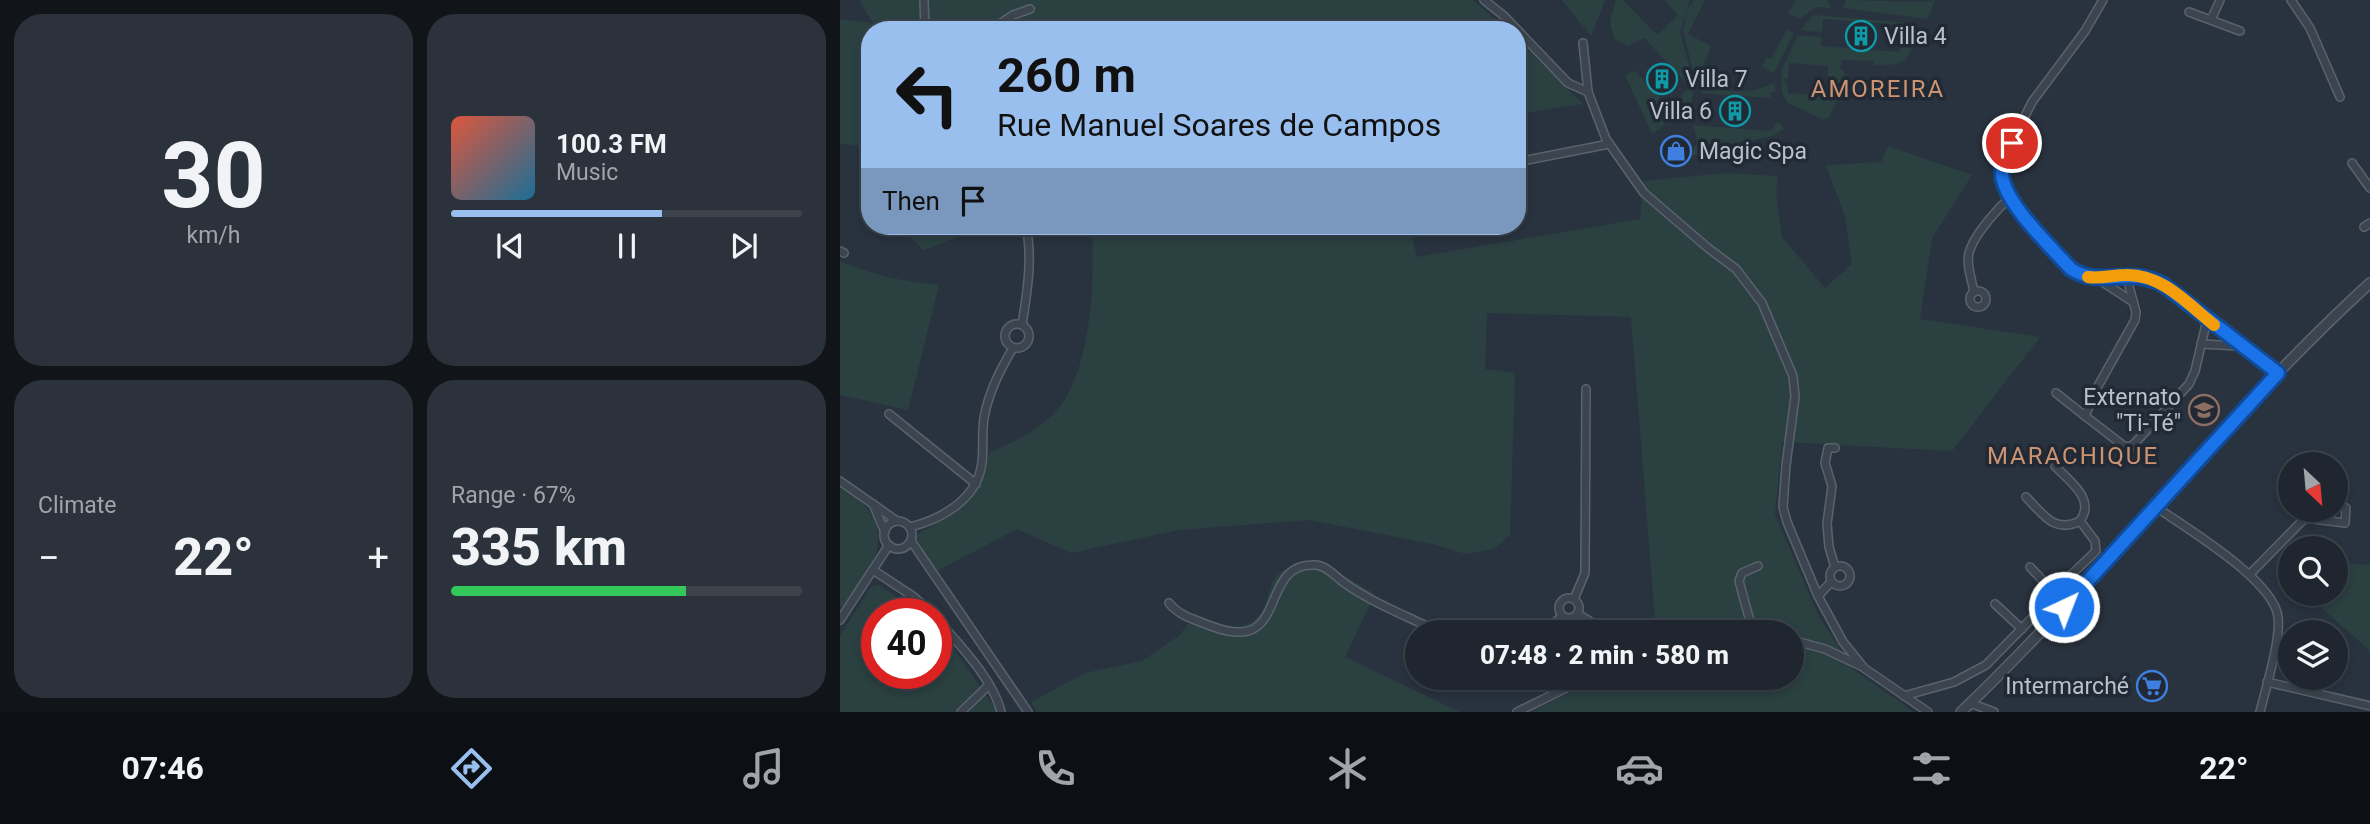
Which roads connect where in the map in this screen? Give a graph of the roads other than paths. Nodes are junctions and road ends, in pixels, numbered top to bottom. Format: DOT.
graph roads {
  1 [pos="924,0"];
  2 [pos="1484,0"];
  3 [pos="2103,0"];
  4 [pos="2220,0"];
  5 [pos="2291,0"];
  6 [pos="1030,9"];
  7 [pos="2189,12"];
  8 [pos="2211,20"];
  9 [pos="925,21"];
  10 [pos="1004,21"];
  11 [pos="1509,21"];
  12 [pos="2241,31"];
  13 [pos="1526,39"];
  14 [pos="1583,43"];
  15 [pos="1588,92"];
  16 [pos="2340,97"];
  17 [pos="1609,144"];
  18 [pos="1526,160"];
  19 [pos="2353,163"];
  20 [pos="2370,188"];
  21 [pos="2009,198"];
  22 [pos="1027,235"];
  23 [pos="2126,275"];
  24 [pos="2098,279"];
  25 [pos="2370,283"];
  26 [pos="1974,292"];
  27 [pos="2134,303"];
  28 [pos="2207,320"];
  29 [pos="1022,324"];
  30 [pos="2202,344"];
  31 [pos="2241,346"];
  32 [pos="1013,348"];
  33 [pos="2278,373"];
  34 [pos="1586,389"];
  35 [pos="2056,393"];
  36 [pos="889,414"];
  37 [pos="2085,416"];
  38 [pos="1835,448"];
  39 [pos="2055,466"];
  40 [pos="840,481"];
  41 [pos="976,484"];
  42 [pos="2026,497"];
  43 [pos="872,504"];
  44 [pos="2156,507"];
  45 [pos="897,521"];
  46 [pos="2080,521"];
  47 [pos="2301,522"];
  48 [pos="910,527"];
  49 [pos="885,532"];
  50 [pos="911,541"];
  51 [pos="889,545"];
  52 [pos="903,548"];
  53 [pos="1758,566"];
  54 [pos="1835,567"];
  55 [pos="2030,567"];
  56 [pos="927,568"];
  57 [pos="873,570"];
  58 [pos="2250,574"];
  59 [pos="1831,582"];
  60 [pos="2050,588"];
  61 [pos="1818,596"];
  62 [pos="916,598"];
  63 [pos="1574,599"];
  64 [pos="1169,603"];
  65 [pos="1995,604"];
  66 [pos="1577,614"];
  67 [pos="1562,616"];
  68 [pos="840,620"];
  69 [pos="1414,620"];
  70 [pos="1558,620"];
  71 [pos="1587,620"];
  72 [pos="1750,620"];
  73 [pos="2022,629"];
  74 [pos="952,636"];
  75 [pos="1804,643"];
  76 [pos="1864,668"];
  77 [pos="2267,682"];
  78 [pos="989,685"];
  79 [pos="1562,690"];
  80 [pos="1904,696"];
  81 [pos="1970,704"];
  82 [pos="2370,706"];
  83 [pos="961,712"];
  84 [pos="1001,712"];
  85 [pos="1028,712"];
  86 [pos="1517,712"];
  87 [pos="1928,712"];
  88 [pos="1961,712"];
  89 [pos="1994,712"];
  90 [pos="2260,712"];
  1 -- 9 [label="street"];
  2 -- 11 [label="street"];
  3 -- 21 [label="street"];
  4 -- 8 [label="street"];
  5 -- 16 [label="street"];
  6 -- 10 [label="street"];
  7 -- 8 [label="street"];
  8 -- 12 [label="street"];
  13 -- 15 [label="street"];
  14 -- 15 [label="street"];
  15 -- 17 [label="street"];
  17 -- 18 [label="street"];
  17 -- 61 [label="street"];
  19 -- 20 [label="street"];
  21 -- 24 [label="street"];
  21 -- 26 [label="street"];
  22 -- 29 [label="street"];
  23 -- 24 [label="street"];
  23 -- 27 [label="street"];
  23 -- 28 [label="street"];
  24 -- 27 [label="street"];
  25 -- 33 [label="street"];
  27 -- 37 [label="street"];
  28 -- 30 [label="street"];
  28 -- 31 [label="street"];
  29 -- 32 [label="street"];
  29 -- 32 [label="street"];
  30 -- 31 [label="street"];
  30 -- 37 [label="street"];
  31 -- 33 [label="street"];
  32 -- 41 [label="street"];
  33 -- 44 [label="street"];
  34 -- 63 [label="street"];
  35 -- 37 [label="street"];
  36 -- 41 [label="street"];
  38 -- 54 [label="street"];
  39 -- 46 [label="street"];
  40 -- 43 [label="street"];
  41 -- 48 [label="street"];
  42 -- 46 [label="street"];
  43 -- 45 [label="street"];
  43 -- 49 [label="street"];
  44 -- 58 [label="street"];
  44 -- 81 [label="street"];
  45 -- 48 [label="street"];
  45 -- 49 [label="street"];
  46 -- 60 [label="street"];
  47 -- 58 [label="street"];
  48 -- 50 [label="street"];
  49 -- 51 [label="street"];
  50 -- 52 [label="street"];
  50 -- 56 [label="street"];
  51 -- 52 [label="street"];
  51 -- 57 [label="street"];
  52 -- 56 [label="street"];
  53 -- 72 [label="street"];
  54 -- 59 [label="street"];
  54 -- 59 [label="street"];
  55 -- 60 [label="street"];
  56 -- 85 [label="street"];
  57 -- 62 [label="street"];
  57 -- 68 [label="street"];
  58 -- 77 [label="street"];
  59 -- 61 [label="street"];
  60 -- 73 [label="street"];
  61 -- 76 [label="street"];
  63 -- 66 [label="street"];
  63 -- 67 [label="street"];
  64 -- 69 [label="street"];
  65 -- 73 [label="street"];
  66 -- 67 [label="street"];
  66 -- 71 [label="street"];
  67 -- 70 [label="street"];
  73 -- 80 [label="street"];
  74 -- 78 [label="street"];
  75 -- 76 [label="street"];
  76 -- 80 [label="street"];
  77 -- 82 [label="street"];
  77 -- 90 [label="street"];
  78 -- 83 [label="street"];
  78 -- 84 [label="street"];
  79 -- 86 [label="street"];
  80 -- 87 [label="street"];
  81 -- 88 [label="street"];
  81 -- 89 [label="street"];
}
